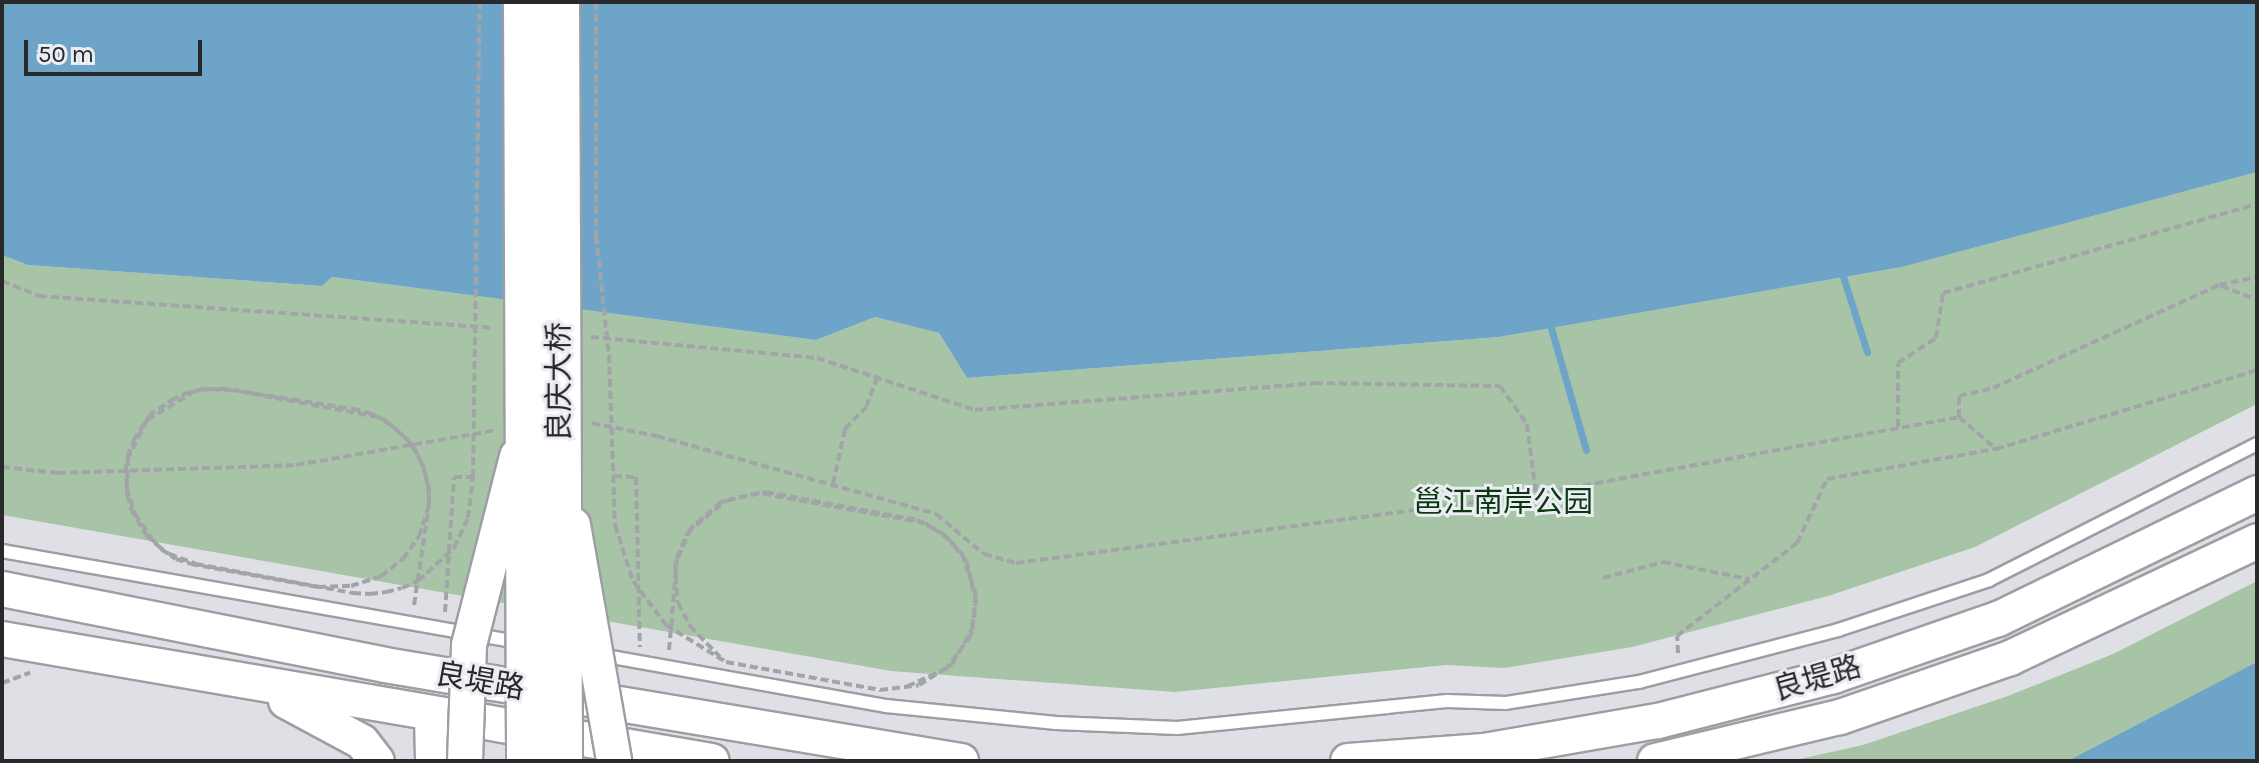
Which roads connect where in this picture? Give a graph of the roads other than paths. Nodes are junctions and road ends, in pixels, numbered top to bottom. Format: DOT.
graph roads {
  1 [pos="523,2"];
  2 [pos="560,2"];
  3 [pos="545,432"];
  4 [pos="2257,444"];
  5 [pos="2257,493"];
  6 [pos="2257,541"];
  7 [pos="2,551"];
  8 [pos="2,589"];
  9 [pos="2,639"];
  10 [pos="534,645"];
  11 [pos="549,647"];
  12 [pos="231,677"];
  13 [pos="432,716"];
  14 [pos="665,758"];
  15 [pos="377,761"];
  16 [pos="433,761"];
  17 [pos="465,761"];
  18 [pos="526,761"];
  19 [pos="563,761"];
  20 [pos="614,761"];
  21 [pos="712,761"];
  22 [pos="961,761"];
  23 [pos="1348,761"];
  24 [pos="1655,761"];
  1 -- 3 [label="main road, 良庆大桥, bridge"];
  2 -- 3 [label="main road, 良庆大桥, bridge"];
  3 -- 17 [label="main road, bridge"];
  3 -- 18 [label="main road, 良庆大桥, bridge"];
  3 -- 19 [label="main road, 良庆大桥, bridge"];
  3 -- 20 [label="main road, bridge"];
  4 -- 11 [label="lane"];
  5 -- 23 [label="main road, 良堤路"];
  6 -- 24 [label="main road, 良堤路"];
  7 -- 10 [label="lane"];
  8 -- 22 [label="main road, 良堤路"];
  9 -- 12 [label="main road, 良堤路"];
  12 -- 13 [label="main road, 良堤路"];
  12 -- 15 [label="main road"];
  13 -- 14 [label="main road, 良堤路"];
  13 -- 16 [label="main road"];
  14 -- 21 [label="main road, 良堤路"];
}
